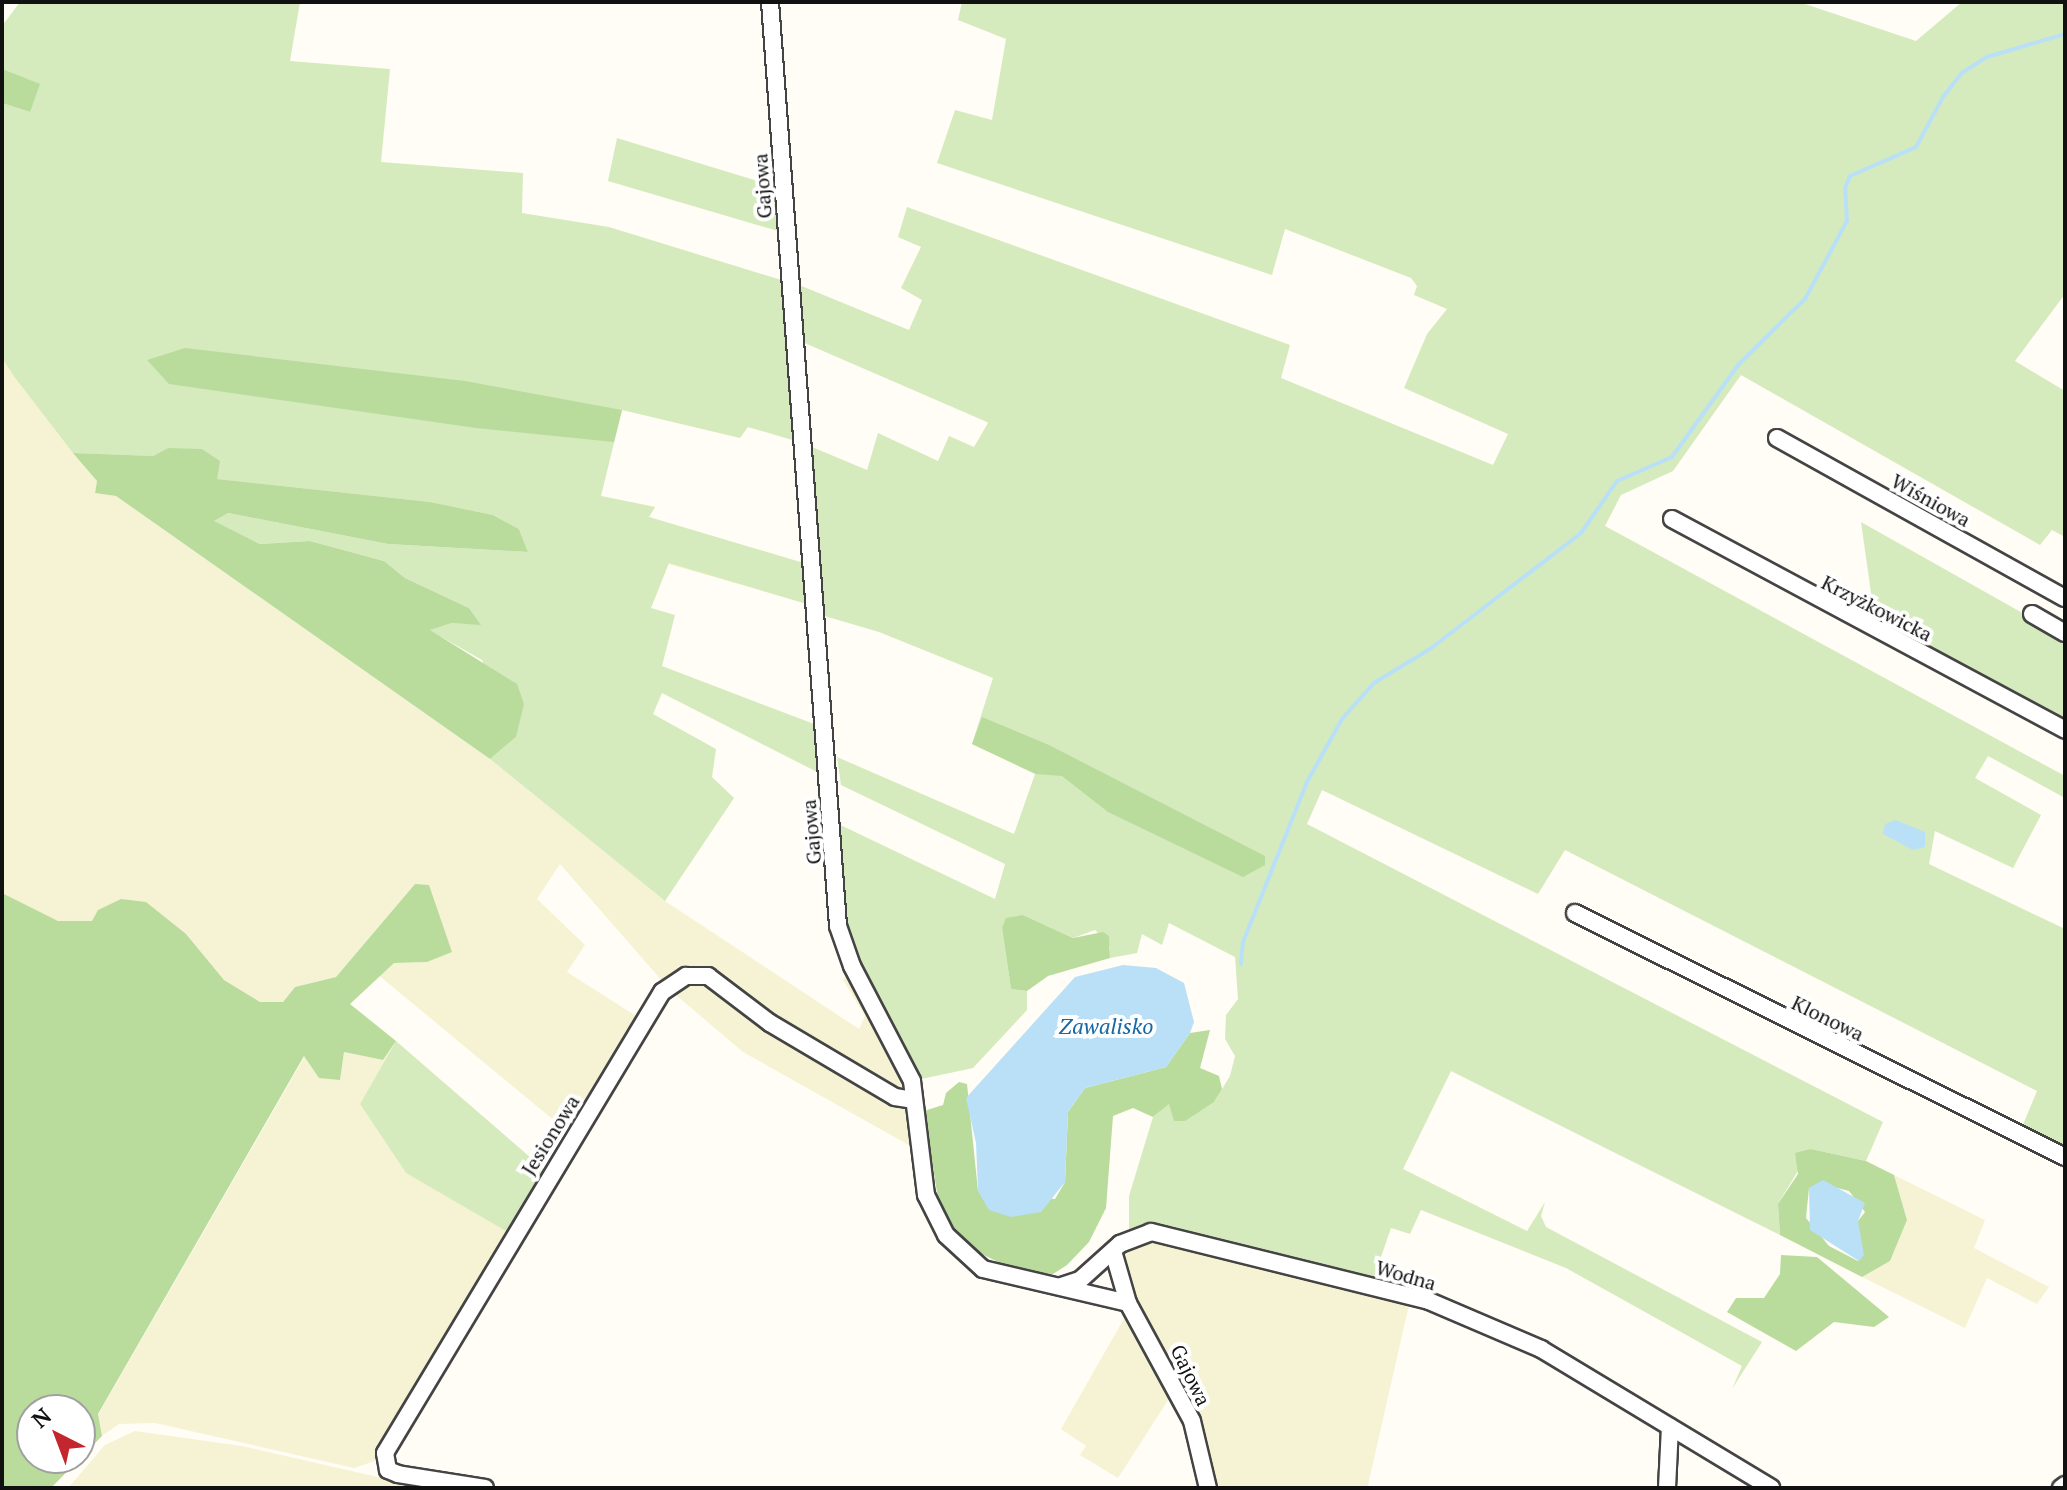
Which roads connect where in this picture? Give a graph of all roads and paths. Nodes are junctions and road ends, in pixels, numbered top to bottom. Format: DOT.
graph roads {
  1 [pos="770,2"];
  2 [pos="1777,438"];
  3 [pos="1672,519"];
  4 [pos="2065,598"];
  5 [pos="2032,614"];
  6 [pos="2065,633"];
  7 [pos="2065,730"];
  8 [pos="1575,913"];
  9 [pos="913,1100"];
  10 [pos="2065,1157"];
  11 [pos="1113,1251"];
  12 [pos="1061,1286"];
  13 [pos="1128,1303"];
  14 [pos="1670,1427"];
  15 [pos="485,1488"];
  16 [pos="1208,1488"];
  17 [pos="1667,1488"];
  18 [pos="1771,1488"];
  1 -- 9 [label="street, Gajowa"];
  2 -- 4 [label="street, Wiśniowa"];
  3 -- 7 [label="street, Krzyżkowicka"];
  5 -- 6 [label="street"];
  8 -- 10 [label="street, Klonowa"];
  9 -- 12 [label="street, Gajowa"];
  9 -- 15 [label="street, Jesionowa"];
  11 -- 12 [label="street, Wodna"];
  11 -- 13 [label="street"];
  11 -- 14 [label="street, Wodna"];
  12 -- 13 [label="street, Gajowa"];
  13 -- 16 [label="street, Gajowa"];
  14 -- 17 [label="street"];
  14 -- 18 [label="street, Wodna"];
}
